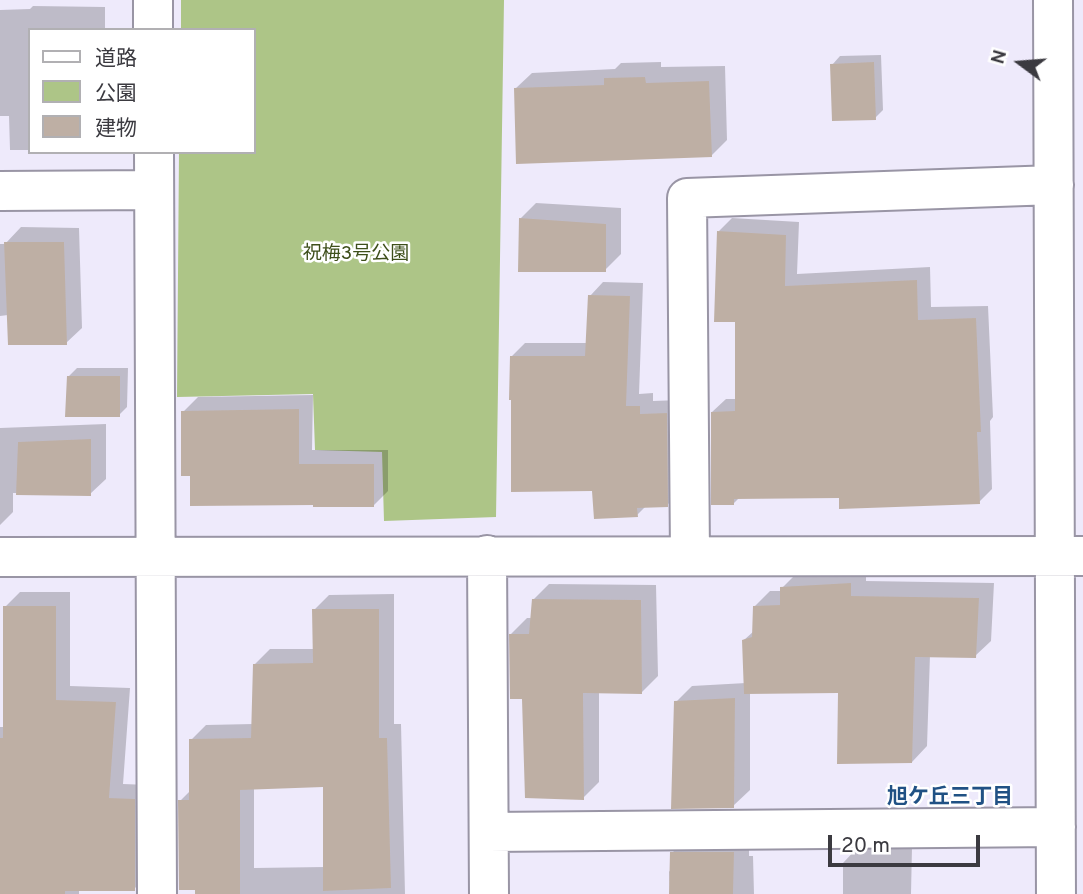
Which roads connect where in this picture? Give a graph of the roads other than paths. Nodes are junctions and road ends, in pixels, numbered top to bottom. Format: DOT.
graph roads {
  1 [pos="153,0"];
  2 [pos="1053,0"];
  3 [pos="153,28"];
  4 [pos="154,154"];
  5 [pos="1054,185"];
  6 [pos="154,190"];
  7 [pos="0,191"];
  8 [pos="487,555"];
  9 [pos="690,555"];
  10 [pos="1069,556"];
  11 [pos="0,557"];
  12 [pos="155,557"];
  13 [pos="1056,827"];
  14 [pos="489,832"];
  15 [pos="157,894"];
  16 [pos="489,894"];
  17 [pos="1056,894"];
  1 -- 3 [label="street"];
  2 -- 5 [label="street"];
  4 -- 6 [label="street"];
  5 -- 9 [label="street"];
  5 -- 10 [label="street"];
  6 -- 7 [label="street"];
  6 -- 12 [label="street"];
  8 -- 9 [label="street"];
  8 -- 12 [label="street"];
  8 -- 14 [label="street"];
  9 -- 10 [label="street"];
  10 -- 13 [label="street"];
  11 -- 12 [label="street"];
  12 -- 15 [label="street"];
  13 -- 14 [label="street"];
  13 -- 17 [label="street"];
  14 -- 16 [label="street"];
}
